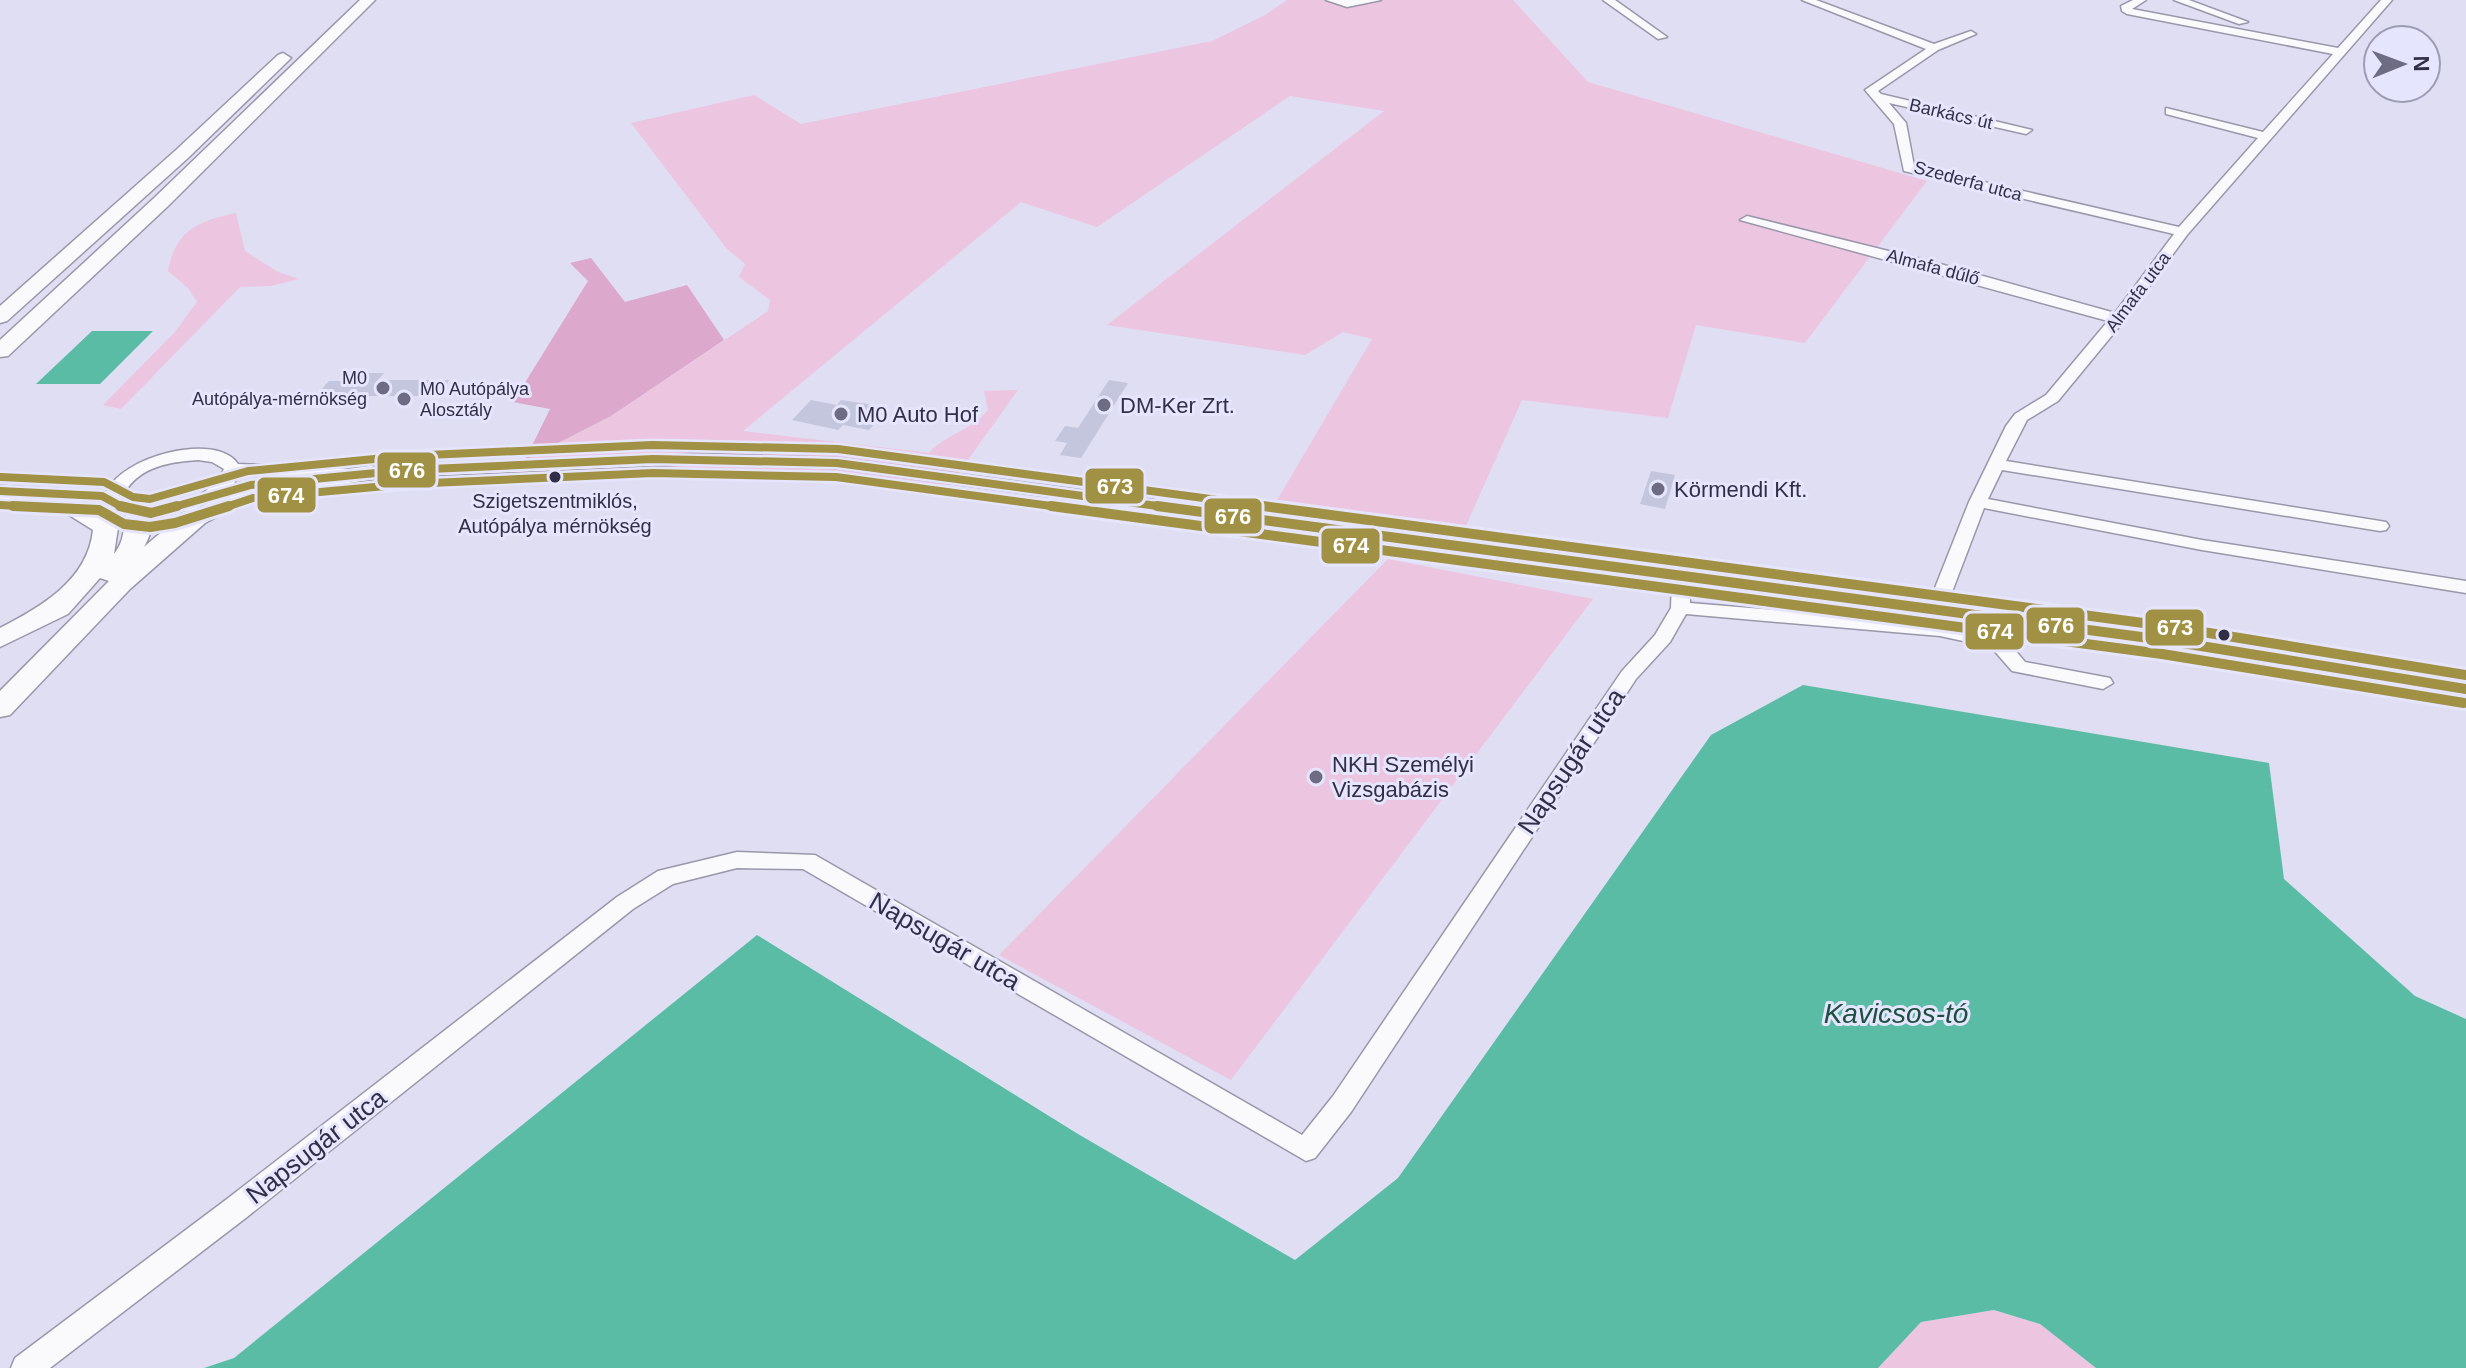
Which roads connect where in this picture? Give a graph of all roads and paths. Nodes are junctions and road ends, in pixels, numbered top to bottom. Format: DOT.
graph roads {
  1 [pos="368,0"];
  2 [pos="1331,0"];
  3 [pos="1376,0"];
  4 [pos="1608,0"];
  5 [pos="1807,0"];
  6 [pos="2141,0"];
  7 [pos="2179,0"];
  8 [pos="2387,0"];
  9 [pos="1971,34"];
  10 [pos="1662,37"];
  11 [pos="2274,40"];
  12 [pos="294,47"];
  13 [pos="1934,48"];
  14 [pos="2341,52"];
  15 [pos="1876,97"];
  16 [pos="2170,111"];
  17 [pos="2026,130"];
  18 [pos="2267,137"];
  19 [pos="1747,220"];
  20 [pos="2182,232"];
  21 [pos="0,317"];
  22 [pos="2118,319"];
  23 [pos="0,351"];
  24 [pos="1996,464"];
  25 [pos="232,469"];
  26 [pos="371,473"];
  27 [pos="130,474"];
  28 [pos="0,491"];
  29 [pos="216,492"];
  30 [pos="113,499"];
  31 [pos="1978,502"];
  32 [pos="191,505"];
  33 [pos="138,513"];
  34 [pos="2380,526"];
  35 [pos="1681,576"];
  36 [pos="121,583"];
  37 [pos="2466,587"];
  38 [pos="1680,608"];
  39 [pos="43,616"];
  40 [pos="1938,620"];
  41 [pos="0,639"];
  42 [pos="2103,683"];
  43 [pos="2466,689"];
  44 [pos="0,708"];
  45 [pos="26,1368"];
  1 -- 23 [label="highway"];
  2 -- 3 [label="street"];
  4 -- 10 [label="street"];
  5 -- 13 [label="street"];
  6 -- 11 [label="street"];
  7 -- 11 [label="street"];
  8 -- 14 [label="street, Almafa utca"];
  9 -- 13 [label="street"];
  11 -- 14 [label="street"];
  12 -- 21 [label="highway"];
  13 -- 15 [label="street"];
  14 -- 18 [label="street, Almafa utca"];
  15 -- 17 [label="street, Barkács út"];
  15 -- 20 [label="street, Szederfa utca"];
  16 -- 18 [label="street"];
  18 -- 20 [label="street, Almafa utca"];
  19 -- 22 [label="street, Almafa dűlő"];
  20 -- 22 [label="street, Almafa utca"];
  22 -- 24 [label="street, Almafa utca"];
  24 -- 31 [label="street, Almafa utca"];
  24 -- 34 [label="street"];
  25 -- 26 [label="street"];
  25 -- 27 [label="street"];
  25 -- 29 [label="street"];
  26 -- 29 [label="street"];
  26 -- 35 [label="street"];
  26 -- 36 [label="highway"];
  27 -- 28 [label="street"];
  27 -- 30 [label="street"];
  28 -- 30 [label="street"];
  28 -- 39 [label="highway"];
  29 -- 32 [label="street"];
  30 -- 33 [label="street"];
  31 -- 37 [label="street"];
  31 -- 40 [label="street, Almafa utca"];
  32 -- 33 [label="street"];
  32 -- 36 [label="highway"];
  33 -- 39 [label="highway"];
  35 -- 38 [label="street, Napsugár utca"];
  35 -- 40 [label="street"];
  36 -- 44 [label="highway"];
  38 -- 40 [label="street"];
  38 -- 45 [label="street, Napsugár utca"];
  39 -- 41 [label="highway"];
  40 -- 42 [label="street"];
  40 -- 43 [label="street"];
}
